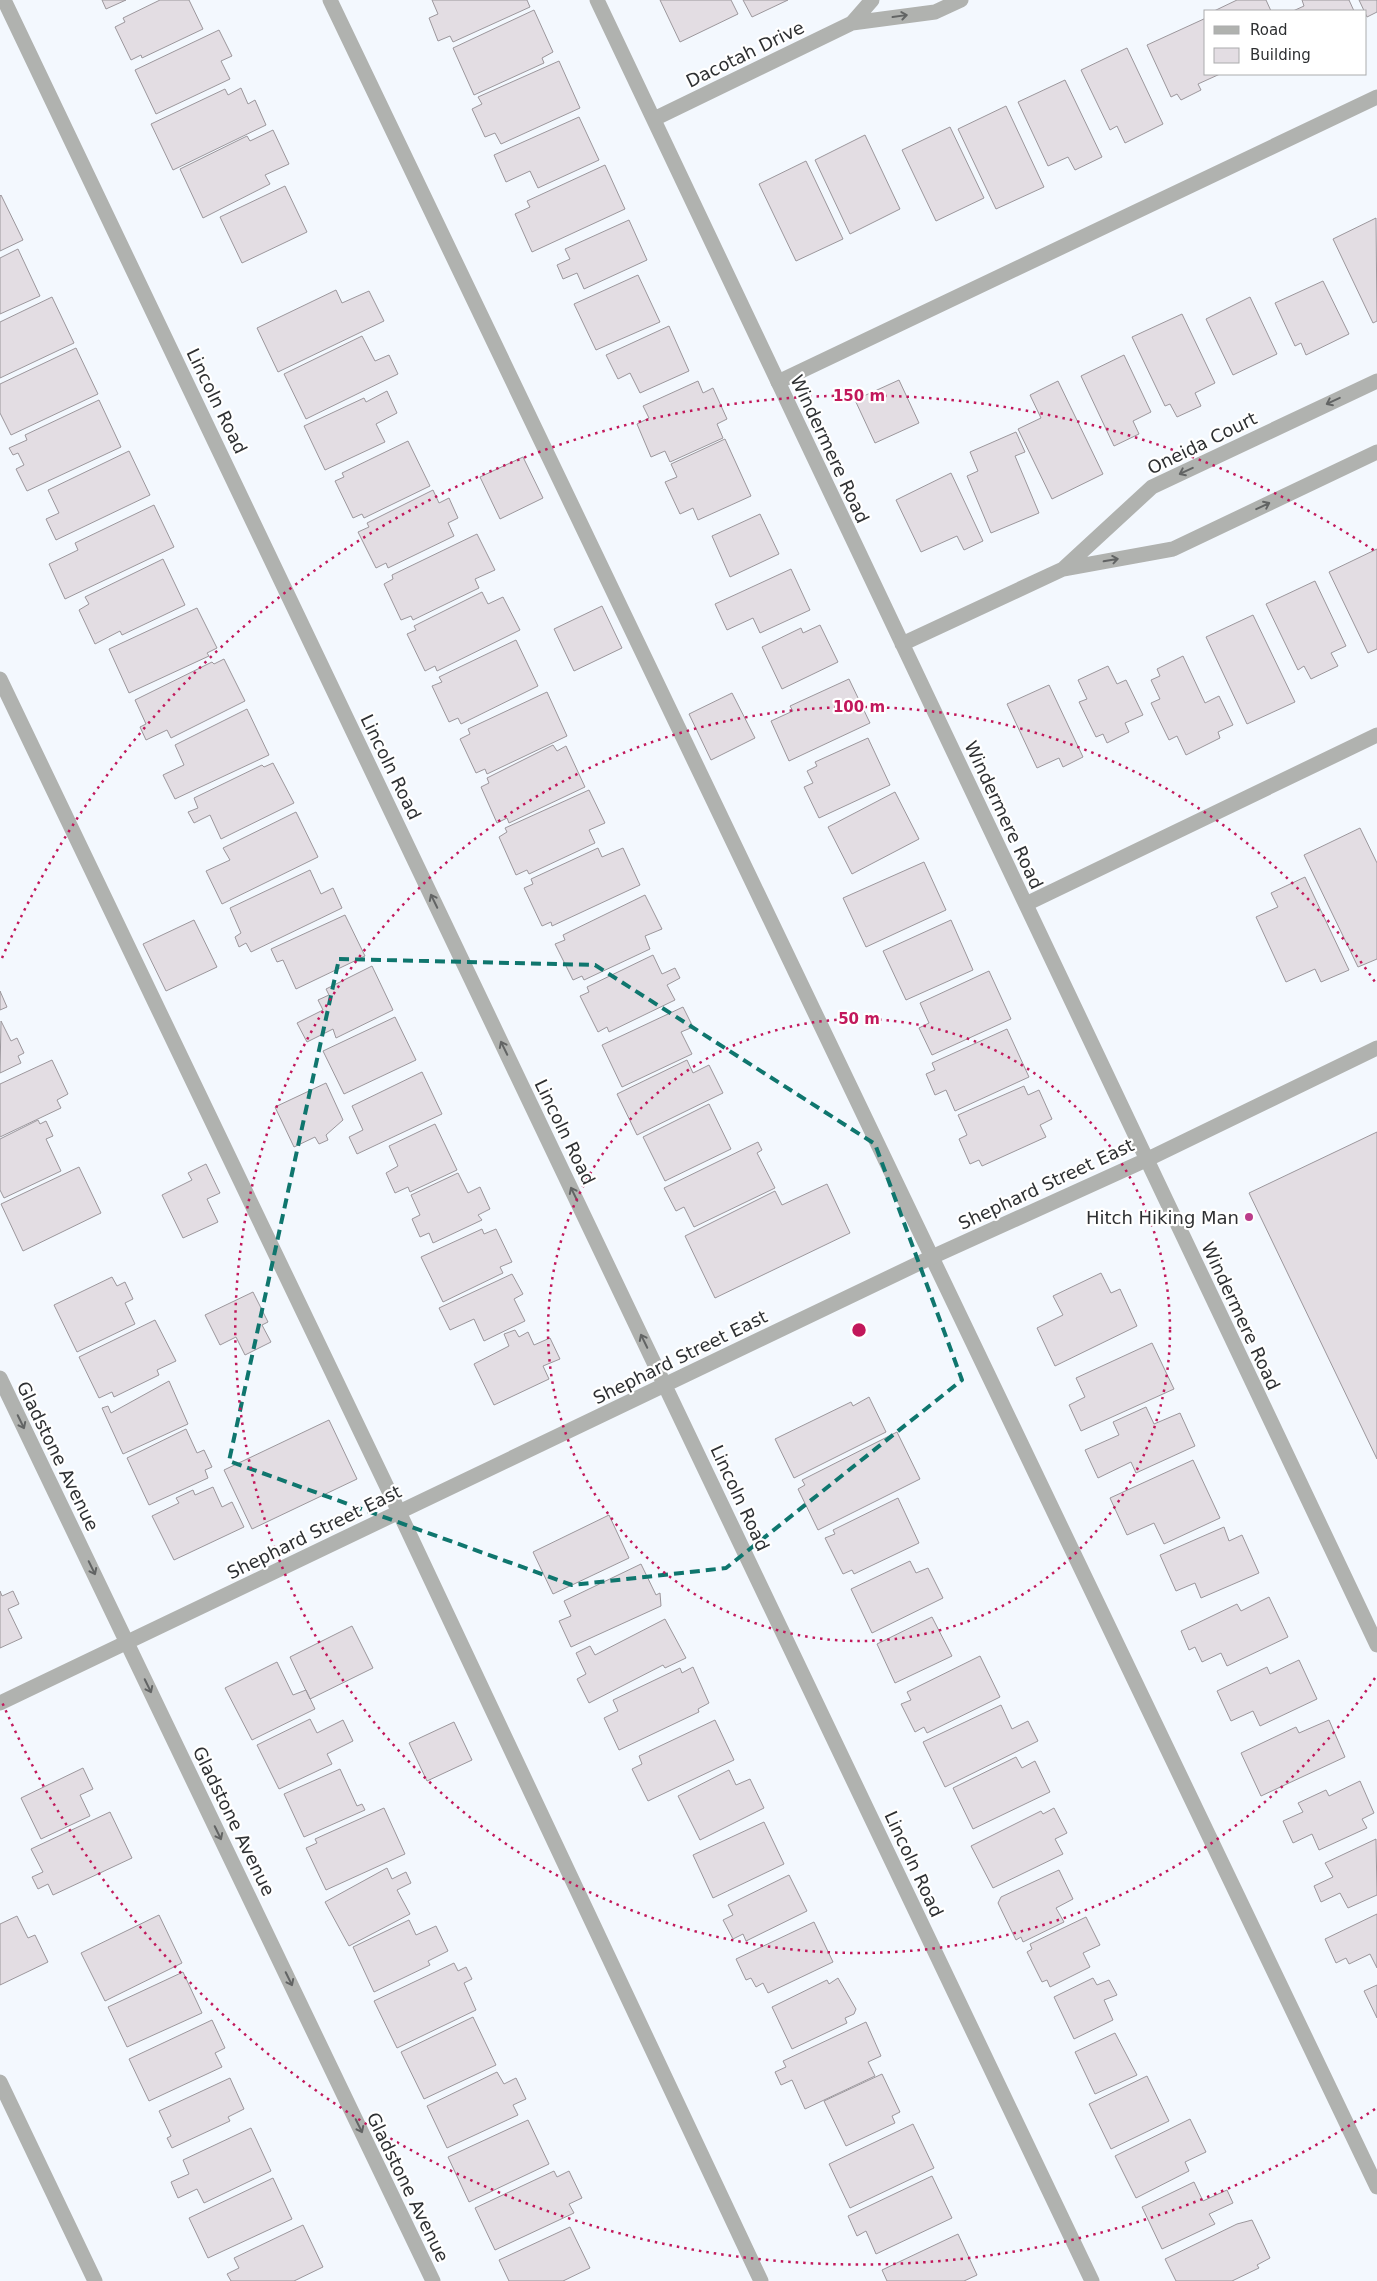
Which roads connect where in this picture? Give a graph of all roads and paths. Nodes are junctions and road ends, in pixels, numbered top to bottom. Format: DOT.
graph roads {
  1 [pos="4,0"];
  2 [pos="330,0"];
  3 [pos="597,0"];
  4 [pos="872,0"];
  5 [pos="961,0"];
  6 [pos="852,23"];
  7 [pos="1377,97"];
  8 [pos="654,119"];
  9 [pos="1377,380"];
  10 [pos="778,382"];
  11 [pos="1377,452"];
  12 [pos="1063,569"];
  13 [pos="902,644"];
  14 [pos="0,679"];
  15 [pos="1377,735"];
  16 [pos="1026,904"];
  17 [pos="1377,1048"];
  18 [pos="1146,1160"];
  19 [pos="932,1257"];
  20 [pos="0,1378"];
  21 [pos="665,1385"];
  22 [pos="399,1512"];
  23 [pos="127,1642"];
  24 [pos="1377,1645"];
  25 [pos="0,1703"];
  26 [pos="0,2082"];
  27 [pos="1377,2187"];
  28 [pos="95,2281"];
  29 [pos="433,2281"];
  30 [pos="761,2281"];
  31 [pos="1092,2281"];
  21 -- 1 [label="street, Lincoln Road, one-way"];
  2 -- 19 [label="street"];
  3 -- 8 [label="street, Windermere Road"];
  4 -- 6 [label="street, Dacotah Drive"];
  6 -- 5 [label="street, Dacotah Drive, one-way"];
  6 -- 8 [label="street, Dacotah Drive"];
  7 -- 10 [label="street"];
  8 -- 10 [label="street, Windermere Road"];
  9 -- 12 [label="street, Oneida Court, one-way"];
  10 -- 13 [label="street, Windermere Road"];
  12 -- 11 [label="street, Oneida Court, one-way"];
  12 -- 13 [label="street, Oneida Court"];
  13 -- 16 [label="street, Windermere Road"];
  14 -- 22 [label="street"];
  15 -- 16 [label="street"];
  16 -- 18 [label="street, Windermere Road"];
  17 -- 18 [label="street, Shephard Street East"];
  18 -- 19 [label="street, Shephard Street East"];
  18 -- 24 [label="street, Windermere Road"];
  19 -- 21 [label="street, Shephard Street East"];
  19 -- 27 [label="street"];
  20 -- 23 [label="street, Gladstone Avenue, one-way"];
  21 -- 22 [label="street, Shephard Street East"];
  21 -- 31 [label="street, Lincoln Road"];
  22 -- 23 [label="street, Shephard Street East"];
  22 -- 30 [label="street"];
  23 -- 25 [label="street, Shephard Street East"];
  23 -- 29 [label="street, Gladstone Avenue, one-way"];
  26 -- 28 [label="street"];
}
